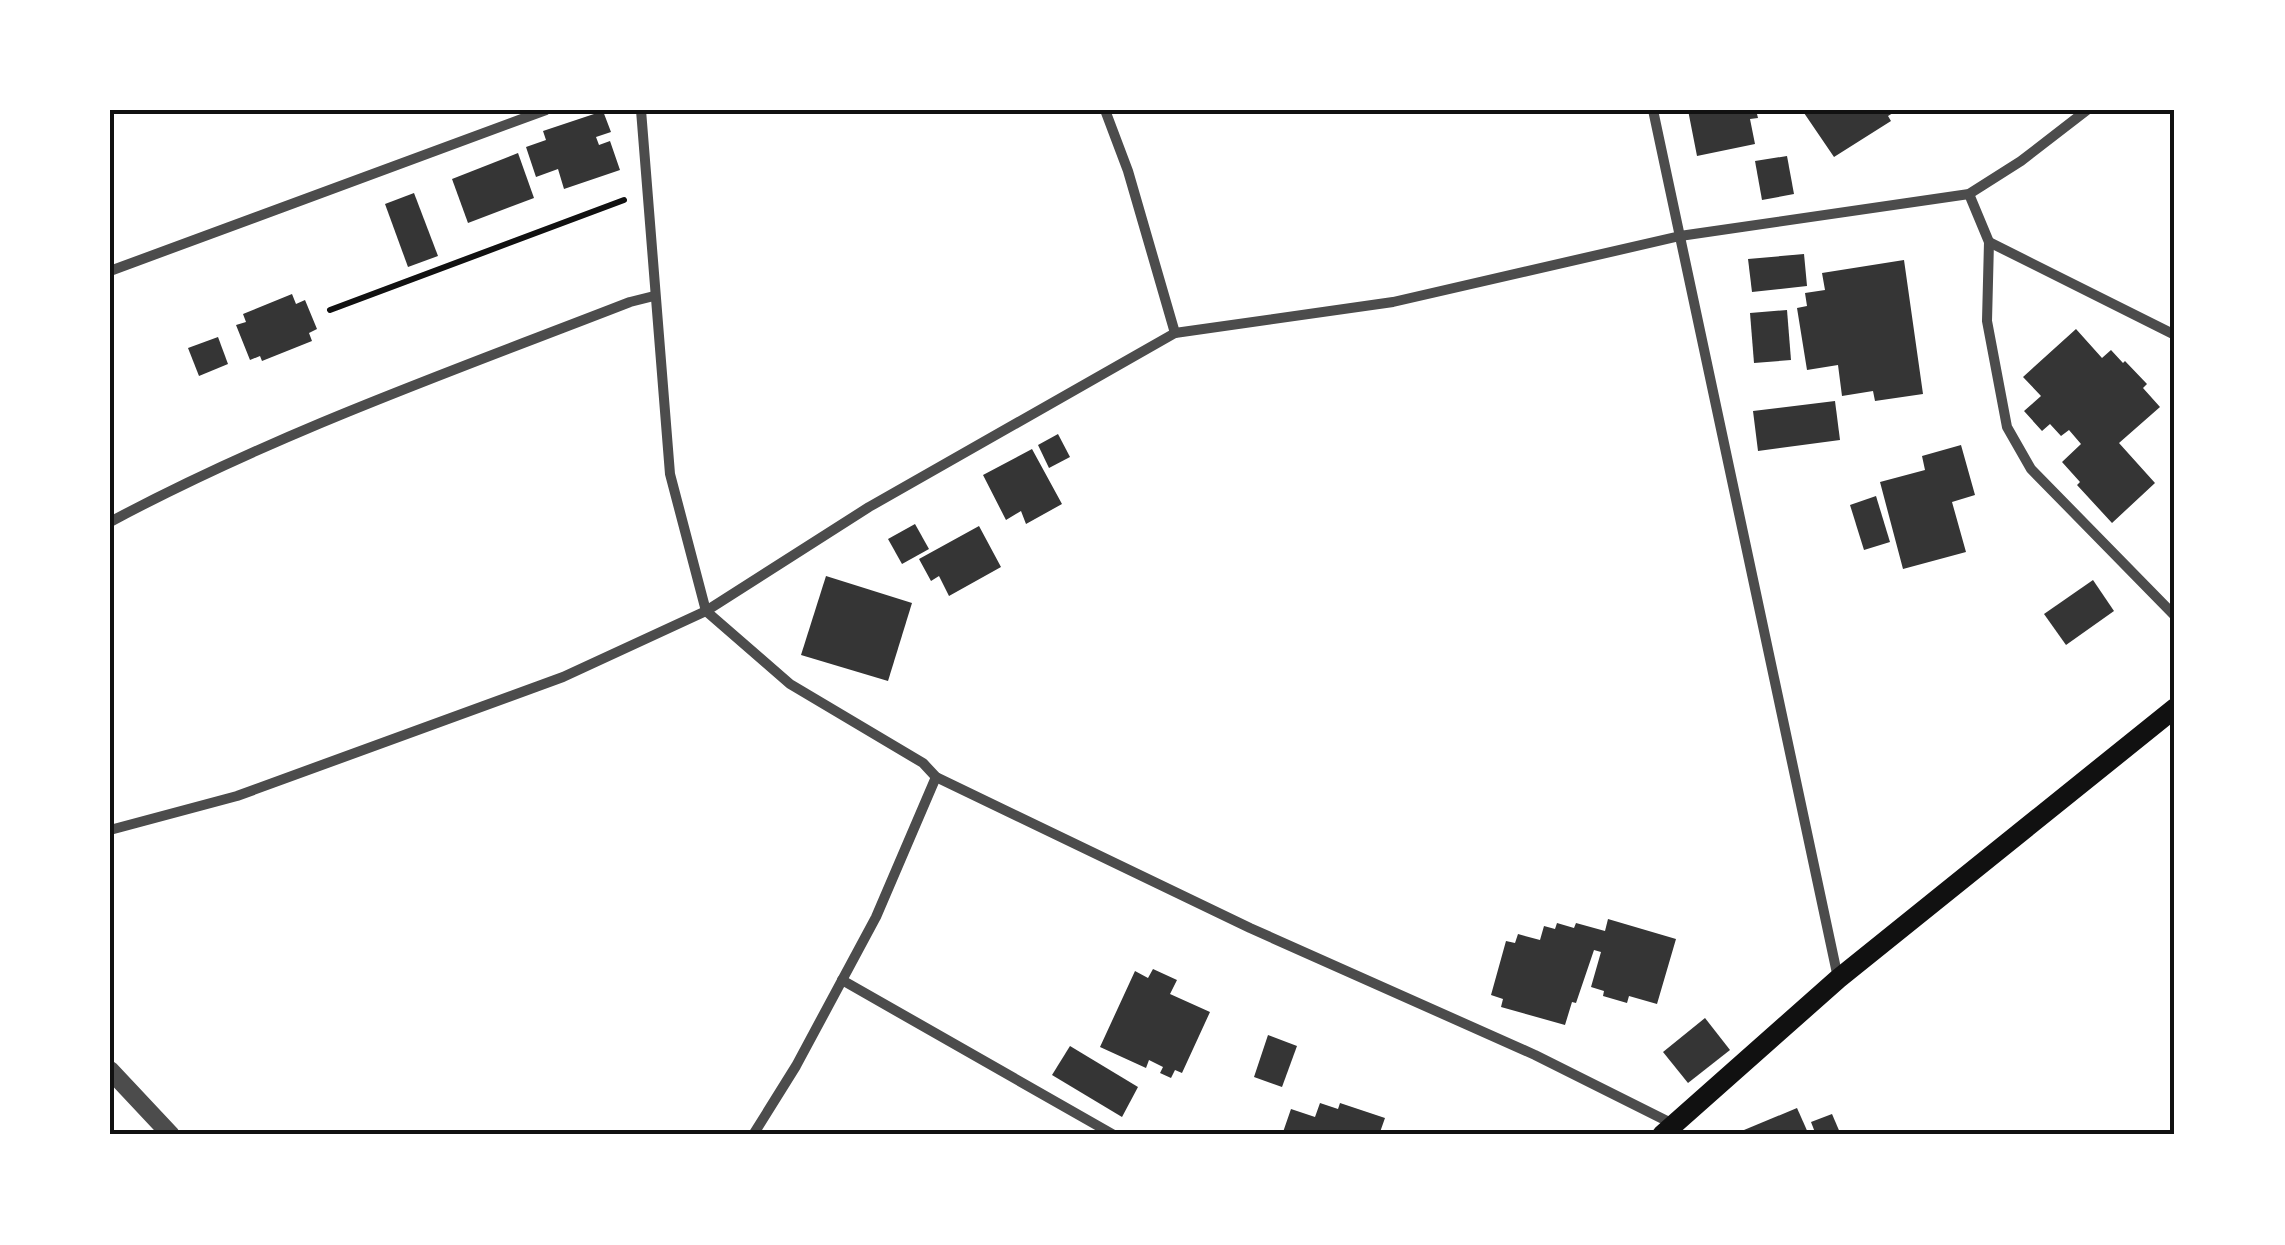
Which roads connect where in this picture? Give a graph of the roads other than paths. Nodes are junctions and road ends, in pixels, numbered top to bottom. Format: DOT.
graph roads {
  1 [pos="546,110"];
  2 [pos="641,110"];
  3 [pos="1105,110"];
  4 [pos="1653,110"];
  5 [pos="2087,110"];
  6 [pos="1969,194"];
  7 [pos="1680,236"];
  8 [pos="1990,242"];
  9 [pos="110,270"];
  10 [pos="654,296"];
  11 [pos="1175,332"];
  12 [pos="2175,335"];
  13 [pos="110,522"];
  14 [pos="706,611"];
  15 [pos="2175,616"];
  16 [pos="2175,708"];
  17 [pos="936,777"];
  18 [pos="110,830"];
  19 [pos="1838,979"];
  20 [pos="842,980"];
  21 [pos="110,1070"];
  22 [pos="1668,1130"];
  23 [pos="171,1135"];
  24 [pos="753,1135"];
  25 [pos="1114,1135"];
  1 -- 9 [label="street"];
  2 -- 10 [label="street"];
  3 -- 11 [label="street"];
  4 -- 7 [label="street"];
  5 -- 6 [label="street"];
  6 -- 7 [label="street"];
  6 -- 8 [label="street"];
  7 -- 11 [label="street"];
  7 -- 19 [label="street"];
  8 -- 12 [label="street"];
  8 -- 15 [label="street"];
  10 -- 13 [label="street"];
  10 -- 14 [label="street"];
  11 -- 14 [label="street"];
  14 -- 17 [label="street"];
  14 -- 18 [label="street"];
  16 -- 19 [label="main road"];
  17 -- 20 [label="street"];
  17 -- 22 [label="street"];
  19 -- 22 [label="main road"];
  20 -- 24 [label="street"];
  20 -- 25 [label="street"];
  21 -- 23 [label="street"];
}
